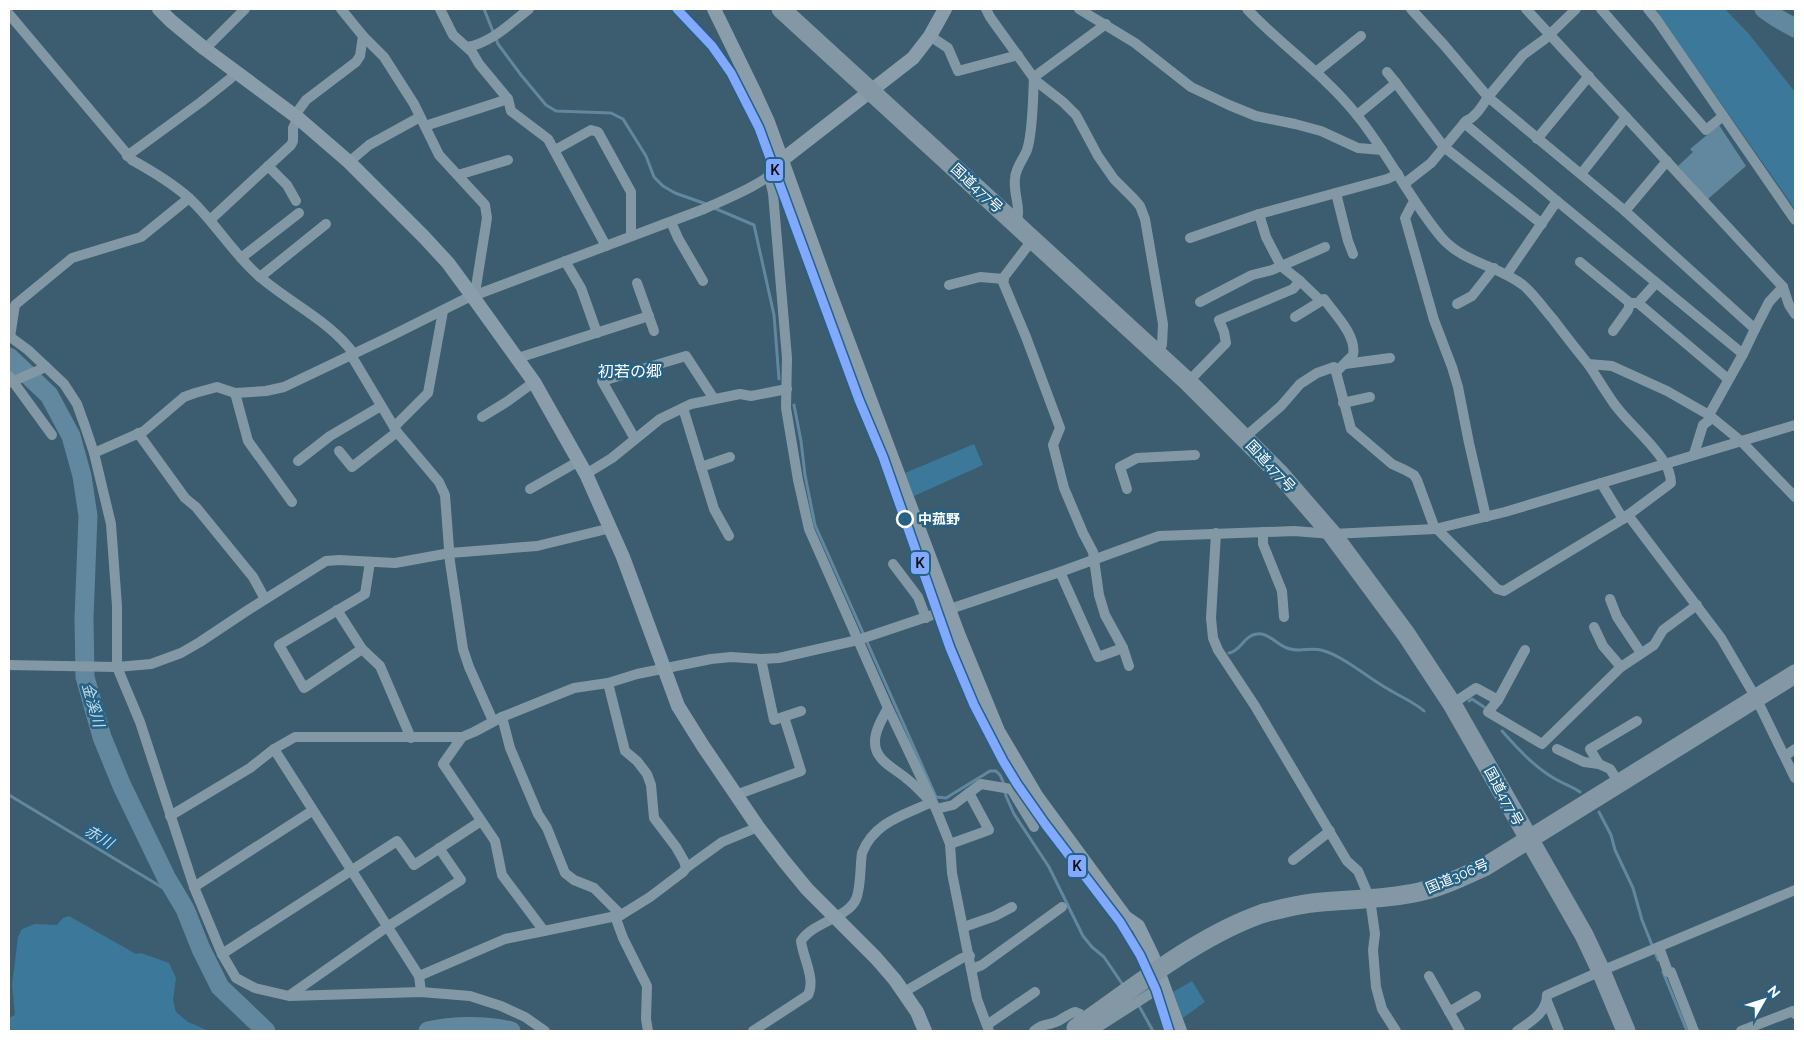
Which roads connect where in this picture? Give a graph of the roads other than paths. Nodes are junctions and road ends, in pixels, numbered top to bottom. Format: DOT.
graph roads {
  1 [pos="159,9"];
  2 [pos="245,9"];
  3 [pos="341,9"];
  4 [pos="440,9"];
  5 [pos="529,9"];
  6 [pos="714,9"];
  7 [pos="781,9"];
  8 [pos="945,9"];
  9 [pos="986,9"];
  10 [pos="1079,9"];
  11 [pos="1247,9"];
  12 [pos="1411,9"];
  13 [pos="1526,9"];
  14 [pos="1576,9"];
  15 [pos="1601,9"];
  16 [pos="1648,9"];
  17 [pos="9,14"];
  18 [pos="1106,24"];
  19 [pos="1550,34"];
  20 [pos="363,36"];
  21 [pos="930,36"];
  22 [pos="1361,36"];
  23 [pos="467,47"];
  24 [pos="205,49"];
  25 [pos="1018,55"];
  26 [pos="236,72"];
  27 [pos="1316,72"];
  28 [pos="1387,72"];
  29 [pos="1589,76"];
  30 [pos="1034,77"];
  31 [pos="1396,83"];
  32 [pos="872,91"];
  33 [pos="1488,97"];
  34 [pos="508,99"];
  35 [pos="1357,115"];
  36 [pos="1723,116"];
  37 [pos="297,117"];
  38 [pos="1626,117"];
  39 [pos="422,122"];
  40 [pos="1464,123"];
  41 [pos="1537,139"];
  42 [pos="1444,147"];
  43 [pos="554,150"];
  44 [pos="1382,150"];
  45 [pos="127,156"];
  46 [pos="508,160"];
  47 [pos="1667,161"];
  48 [pos="349,162"];
  49 [pos="783,162"];
  50 [pos="268,166"];
  51 [pos="1398,174"];
  52 [pos="1580,174"];
  53 [pos="458,175"];
  54 [pos="769,176"];
  55 [pos="1404,184"];
  56 [pos="1336,193"];
  57 [pos="189,198"];
  58 [pos="296,201"];
  59 [pos="1414,201"];
  60 [pos="1557,201"];
  61 [pos="1625,211"];
  62 [pos="299,214"];
  63 [pos="1259,214"];
  64 [pos="210,220"];
  65 [pos="1795,220"];
  66 [pos="671,222"];
  67 [pos="326,224"];
  68 [pos="1016,224"];
  69 [pos="1542,224"];
  70 [pos="631,236"];
  71 [pos="1190,238"];
  72 [pos="1033,239"];
  73 [pos="606,246"];
  74 [pos="1325,247"];
  75 [pos="1353,254"];
  76 [pos="241,258"];
  77 [pos="565,261"];
  78 [pos="1580,262"];
  79 [pos="1281,266"];
  80 [pos="1494,268"];
  81 [pos="1507,274"];
  82 [pos="260,277"];
  83 [pos="1004,279"];
  84 [pos="703,281"];
  85 [pos="1300,282"];
  86 [pos="637,283"];
  87 [pos="1656,283"];
  88 [pos="949,286"];
  89 [pos="1783,287"];
  90 [pos="475,292"];
  91 [pos="1322,301"];
  92 [pos="1200,302"];
  93 [pos="1634,303"];
  94 [pos="1457,304"];
  95 [pos="443,311"];
  96 [pos="1795,314"];
  97 [pos="649,316"];
  98 [pos="1295,317"];
  99 [pos="1755,329"];
  100 [pos="654,331"];
  101 [pos="1613,331"];
  102 [pos="597,333"];
  103 [pos="9,336"];
  104 [pos="1156,352"];
  105 [pos="352,354"];
  106 [pos="1743,354"];
  107 [pos="518,358"];
  108 [pos="1390,358"];
  109 [pos="1345,364"];
  110 [pos="1588,364"];
  111 [pos="42,368"];
  112 [pos="1336,372"];
  113 [pos="12,380"];
  114 [pos="1728,380"];
  115 [pos="534,382"];
  116 [pos="1188,382"];
  117 [pos="787,389"];
  118 [pos="235,393"];
  119 [pos="1370,397"];
  120 [pos="714,399"];
  121 [pos="1344,403"];
  122 [pos="381,406"];
  123 [pos="683,408"];
  124 [pos="1710,416"];
  125 [pos="482,417"];
  126 [pos="1795,425"];
  127 [pos="395,430"];
  128 [pos="138,433"];
  129 [pos="52,436"];
  130 [pos="1244,437"];
  131 [pos="635,439"];
  132 [pos="1742,442"];
  133 [pos="339,451"];
  134 [pos="94,453"];
  135 [pos="1694,454"];
  136 [pos="1195,455"];
  137 [pos="730,457"];
  138 [pos="298,460"];
  139 [pos="1665,463"];
  140 [pos="582,467"];
  141 [pos="701,467"];
  142 [pos="1602,482"];
  143 [pos="530,488"];
  144 [pos="1128,489"];
  145 [pos="1795,497"];
  146 [pos="292,502"];
  147 [pos="1486,517"];
  148 [pos="1625,517"];
  149 [pos="611,528"];
  150 [pos="1436,529"];
  151 [pos="1263,532"];
  152 [pos="1216,533"];
  153 [pos="1332,534"];
  154 [pos="729,536"];
  155 [pos="450,553"];
  156 [pos="1096,559"];
  157 [pos="370,562"];
  158 [pos="893,564"];
  159 [pos="1060,572"];
  160 [pos="265,599"];
  161 [pos="1610,599"];
  162 [pos="1697,605"];
  163 [pos="337,610"];
  164 [pos="950,610"];
  165 [pos="1284,617"];
  166 [pos="926,618"];
  167 [pos="1594,627"];
  168 [pos="858,640"];
  169 [pos="1123,648"];
  170 [pos="362,649"];
  171 [pos="1525,650"];
  172 [pos="1641,653"];
  173 [pos="761,660"];
  174 [pos="9,666"];
  175 [pos="1129,666"];
  176 [pos="117,667"];
  177 [pos="1620,667"];
  178 [pos="664,668"];
  179 [pos="1795,674"];
  180 [pos="608,683"];
  181 [pos="1756,698"];
  182 [pos="1498,700"];
  183 [pos="1452,704"];
  184 [pos="888,708"];
  185 [pos="801,711"];
  186 [pos="784,717"];
  187 [pos="498,719"];
  188 [pos="1637,722"];
  189 [pos="462,737"];
  190 [pos="412,738"];
  191 [pos="274,749"];
  192 [pos="1558,749"];
  193 [pos="1795,749"];
  194 [pos="1785,756"];
  195 [pos="1599,764"];
  196 [pos="1795,778"];
  197 [pos="1619,783"];
  198 [pos="969,793"];
  199 [pos="736,795"];
  200 [pos="934,806"];
  201 [pos="312,811"];
  202 [pos="170,816"];
  203 [pos="481,821"];
  204 [pos="1034,826"];
  205 [pos="758,827"];
  206 [pos="1330,832"];
  207 [pos="1529,839"];
  208 [pos="950,844"];
  209 [pos="439,848"];
  210 [pos="1293,860"];
  211 [pos="686,868"];
  212 [pos="352,869"];
  213 [pos="194,887"];
  214 [pos="1795,890"];
  215 [pos="1370,900"];
  216 [pos="1012,907"];
  217 [pos="1062,907"];
  218 [pos="618,916"];
  219 [pos="835,917"];
  220 [pos="387,927"];
  221 [pos="964,927"];
  222 [pos="544,931"];
  223 [pos="1655,948"];
  224 [pos="222,954"];
  225 [pos="970,956"];
  226 [pos="972,969"];
  227 [pos="1601,970"];
  228 [pos="418,976"];
  229 [pos="1429,976"];
  230 [pos="1164,986"];
  231 [pos="421,992"];
  232 [pos="904,992"];
  233 [pos="1035,992"];
  234 [pos="289,996"];
  235 [pos="1476,996"];
  236 [pos="1547,1001"];
  237 [pos="1449,1012"];
  238 [pos="1795,1014"];
  239 [pos="988,1028"];
  240 [pos="1083,1030"];
  241 [pos="545,1031"];
  242 [pos="648,1031"];
  243 [pos="753,1031"];
  244 [pos="926,1031"];
  245 [pos="1034,1031"];
  246 [pos="1180,1031"];
  247 [pos="1396,1031"];
  248 [pos="1460,1031"];
  249 [pos="1517,1031"];
  250 [pos="1559,1031"];
  251 [pos="1626,1031"];
  252 [pos="1694,1031"];
  253 [pos="1741,1031"];
  1 -- 24 [label="street"];
  2 -- 24 [label="street"];
  3 -- 20 [label="street"];
  4 -- 23 [label="street"];
  5 -- 23 [label="street"];
  6 -- 49 [label="street"];
  7 -- 32 [label="highway, 国道477号"];
  8 -- 21 [label="street"];
  9 -- 25 [label="street"];
  10 -- 18 [label="street"];
  11 -- 27 [label="street"];
  12 -- 33 [label="street"];
  13 -- 19 [label="street"];
  14 -- 19 [label="street"];
  15 -- 36 [label="street"];
  16 -- 36 [label="street"];
  17 -- 45 [label="street"];
  18 -- 30 [label="street"];
  18 -- 44 [label="street"];
  19 -- 29 [label="street"];
  19 -- 33 [label="street"];
  20 -- 37 [label="street"];
  20 -- 39 [label="street"];
  21 -- 25 [label="street"];
  21 -- 32 [label="street"];
  22 -- 27 [label="street"];
  23 -- 34 [label="street"];
  24 -- 26 [label="street"];
  25 -- 30 [label="street"];
  26 -- 37 [label="street"];
  26 -- 45 [label="street"];
  27 -- 35 [label="street"];
  28 -- 31 [label="street"];
  29 -- 38 [label="street"];
  29 -- 41 [label="street"];
  30 -- 68 [label="street"];
  30 -- 104 [label="street"];
  31 -- 35 [label="street"];
  31 -- 42 [label="street"];
  32 -- 49 [label="street"];
  32 -- 68 [label="highway, 国道477号"];
  33 -- 40 [label="street"];
  33 -- 41 [label="street"];
  34 -- 39 [label="street"];
  34 -- 43 [label="street"];
  35 -- 44 [label="street"];
  36 -- 65 [label="street"];
  37 -- 48 [label="street"];
  37 -- 50 [label="street"];
  38 -- 47 [label="street"];
  38 -- 52 [label="street"];
  39 -- 48 [label="street"];
  39 -- 53 [label="street"];
  40 -- 42 [label="street"];
  40 -- 60 [label="street"];
  41 -- 52 [label="street"];
  42 -- 55 [label="street"];
  42 -- 69 [label="street"];
  43 -- 70 [label="street"];
  43 -- 73 [label="street"];
  44 -- 51 [label="street"];
  45 -- 57 [label="street"];
  46 -- 53 [label="street"];
  47 -- 61 [label="street"];
  47 -- 89 [label="street"];
  48 -- 90 [label="street"];
  49 -- 54 [label="street"];
  49 -- 164 [label="street"];
  50 -- 58 [label="street"];
  50 -- 64 [label="street"];
  51 -- 55 [label="street"];
  51 -- 56 [label="street"];
  52 -- 61 [label="street"];
  53 -- 90 [label="street"];
  54 -- 66 [label="street"];
  54 -- 117 [label="street"];
  55 -- 59 [label="street"];
  56 -- 63 [label="street"];
  56 -- 75 [label="street"];
  57 -- 64 [label="street"];
  57 -- 103 [label="street"];
  59 -- 80 [label="street"];
  59 -- 147 [label="street"];
  60 -- 69 [label="street"];
  60 -- 87 [label="street"];
  61 -- 99 [label="street"];
  62 -- 76 [label="street"];
  63 -- 71 [label="street"];
  63 -- 79 [label="street"];
  64 -- 76 [label="street"];
  66 -- 70 [label="street"];
  66 -- 84 [label="street"];
  67 -- 82 [label="street"];
  68 -- 72 [label="highway, 国道477号"];
  69 -- 81 [label="street"];
  70 -- 73 [label="street"];
  72 -- 83 [label="street"];
  72 -- 104 [label="highway, 国道477号"];
  73 -- 77 [label="street"];
  74 -- 79 [label="street"];
  76 -- 82 [label="street"];
  77 -- 90 [label="street"];
  77 -- 102 [label="street"];
  78 -- 93 [label="street"];
  79 -- 85 [label="street"];
  79 -- 92 [label="street"];
  80 -- 81 [label="street"];
  80 -- 94 [label="street"];
  81 -- 110 [label="street"];
  82 -- 105 [label="street"];
  83 -- 88 [label="street"];
  83 -- 156 [label="street"];
  85 -- 91 [label="street"];
  85 -- 116 [label="street"];
  86 -- 97 [label="street"];
  87 -- 93 [label="street"];
  87 -- 106 [label="street"];
  89 -- 96 [label="street"];
  89 -- 99 [label="street"];
  90 -- 95 [label="street"];
  90 -- 107 [label="street"];
  91 -- 98 [label="street"];
  91 -- 109 [label="street"];
  93 -- 101 [label="street"];
  93 -- 114 [label="street"];
  95 -- 105 [label="street"];
  95 -- 127 [label="street"];
  97 -- 100 [label="street"];
  97 -- 102 [label="street"];
  99 -- 106 [label="street"];
  102 -- 107 [label="street"];
  103 -- 111 [label="street"];
  104 -- 116 [label="highway, 国道477号"];
  105 -- 118 [label="street"];
  105 -- 122 [label="street"];
  106 -- 114 [label="street"];
  107 -- 115 [label="street"];
  108 -- 109 [label="street"];
  109 -- 112 [label="street"];
  110 -- 124 [label="street"];
  110 -- 139 [label="street"];
  111 -- 113 [label="street"];
  111 -- 134 [label="street"];
  112 -- 121 [label="street"];
  112 -- 130 [label="street"];
  113 -- 129 [label="street"];
  114 -- 124 [label="street"];
  115 -- 125 [label="street"];
  115 -- 140 [label="street"];
  116 -- 130 [label="highway, 国道477号"];
  117 -- 120 [label="street"];
  117 -- 168 [label="street"];
  118 -- 128 [label="street"];
  118 -- 146 [label="street"];
  119 -- 121 [label="street"];
  120 -- 123 [label="street"];
  120 -- 131 [label="street"];
  121 -- 150 [label="street"];
  122 -- 127 [label="street"];
  122 -- 138 [label="street"];
  123 -- 131 [label="street"];
  123 -- 141 [label="street"];
  124 -- 132 [label="street"];
  124 -- 135 [label="street"];
  126 -- 132 [label="street"];
  127 -- 133 [label="street"];
  127 -- 155 [label="street"];
  128 -- 134 [label="street"];
  128 -- 160 [label="street"];
  130 -- 153 [label="highway, 国道477号"];
  131 -- 140 [label="street"];
  132 -- 135 [label="street"];
  132 -- 145 [label="street"];
  134 -- 176 [label="street"];
  135 -- 139 [label="street"];
  136 -- 144 [label="street"];
  137 -- 141 [label="street"];
  139 -- 142 [label="street"];
  139 -- 148 [label="street"];
  140 -- 143 [label="street"];
  140 -- 149 [label="street"];
  141 -- 154 [label="street"];
  142 -- 147 [label="street"];
  142 -- 148 [label="street"];
  147 -- 150 [label="street"];
  148 -- 150 [label="street"];
  148 -- 162 [label="street"];
  149 -- 155 [label="street"];
  149 -- 178 [label="street"];
  150 -- 153 [label="street"];
  151 -- 152 [label="street"];
  151 -- 153 [label="street"];
  151 -- 165 [label="street"];
  152 -- 156 [label="street"];
  152 -- 206 [label="street"];
  153 -- 183 [label="highway, 国道477号"];
  155 -- 157 [label="street"];
  155 -- 187 [label="street"];
  156 -- 159 [label="street"];
  156 -- 169 [label="street"];
  157 -- 160 [label="street"];
  157 -- 163 [label="street"];
  158 -- 166 [label="street"];
  159 -- 164 [label="street"];
  159 -- 169 [label="street"];
  160 -- 176 [label="street"];
  161 -- 172 [label="street"];
  162 -- 172 [label="street"];
  162 -- 181 [label="street"];
  163 -- 170 [label="street"];
  163 -- 170 [label="street"];
  164 -- 166 [label="street"];
  164 -- 230 [label="street"];
  166 -- 168 [label="street"];
  167 -- 177 [label="street"];
  168 -- 173 [label="street"];
  168 -- 184 [label="street"];
  169 -- 175 [label="street"];
  170 -- 190 [label="street"];
  171 -- 182 [label="street"];
  172 -- 177 [label="street"];
  173 -- 178 [label="street"];
  173 -- 186 [label="street"];
  174 -- 176 [label="street"];
  176 -- 202 [label="street"];
  177 -- 182 [label="street"];
  178 -- 180 [label="street"];
  178 -- 199 [label="street"];
  179 -- 181 [label="highway, 国道306号"];
  180 -- 187 [label="street"];
  180 -- 211 [label="street"];
  181 -- 194 [label="street"];
  181 -- 197 [label="highway, 国道306号"];
  182 -- 183 [label="street"];
  183 -- 207 [label="highway, 国道477号"];
  184 -- 200 [label="street"];
  184 -- 200 [label="street"];
  185 -- 186 [label="street"];
  186 -- 199 [label="street"];
  187 -- 189 [label="street"];
  187 -- 218 [label="street"];
  188 -- 195 [label="street"];
  189 -- 190 [label="street"];
  189 -- 203 [label="street"];
  190 -- 191 [label="street"];
  191 -- 201 [label="street"];
  191 -- 202 [label="street"];
  192 -- 195 [label="street"];
  193 -- 194 [label="street"];
  194 -- 196 [label="street"];
  195 -- 197 [label="street"];
  197 -- 207 [label="highway, 国道306号"];
  198 -- 200 [label="street"];
  198 -- 204 [label="street"];
  198 -- 208 [label="street"];
  199 -- 205 [label="street"];
  200 -- 208 [label="street"];
  200 -- 219 [label="street"];
  201 -- 212 [label="street"];
  201 -- 213 [label="street"];
  202 -- 213 [label="street"];
  203 -- 209 [label="street"];
  203 -- 222 [label="street"];
  205 -- 211 [label="street"];
  205 -- 219 [label="street"];
  206 -- 210 [label="street"];
  206 -- 215 [label="street"];
  207 -- 215 [label="highway, 国道306号"];
  207 -- 227 [label="highway, 国道477号"];
  208 -- 221 [label="street"];
  209 -- 212 [label="street"];
  209 -- 220 [label="street"];
  211 -- 218 [label="street"];
  212 -- 220 [label="street"];
  212 -- 224 [label="street"];
  213 -- 224 [label="street"];
  214 -- 223 [label="street"];
  215 -- 240 [label="highway, 国道306号, bridge"];
  215 -- 247 [label="street"];
  216 -- 221 [label="street"];
  217 -- 226 [label="street"];
  218 -- 222 [label="street"];
  218 -- 242 [label="street"];
  219 -- 232 [label="street"];
  219 -- 243 [label="street"];
  220 -- 228 [label="street"];
  220 -- 234 [label="street"];
  221 -- 225 [label="street"];
  222 -- 228 [label="street"];
  223 -- 227 [label="street"];
  223 -- 252 [label="street"];
  224 -- 234 [label="street"];
  225 -- 226 [label="street"];
  225 -- 232 [label="street"];
  226 -- 239 [label="street"];
  227 -- 236 [label="street"];
  227 -- 251 [label="highway, 国道477号"];
  228 -- 231 [label="street"];
  229 -- 237 [label="street"];
  230 -- 240 [label="street"];
  230 -- 246 [label="street"];
  231 -- 234 [label="street"];
  231 -- 241 [label="street"];
  232 -- 244 [label="street"];
  233 -- 239 [label="street"];
  235 -- 237 [label="street"];
  236 -- 249 [label="street"];
  236 -- 250 [label="street"];
  237 -- 248 [label="street"];
  238 -- 253 [label="street"];
  240 -- 245 [label="street"];
}
